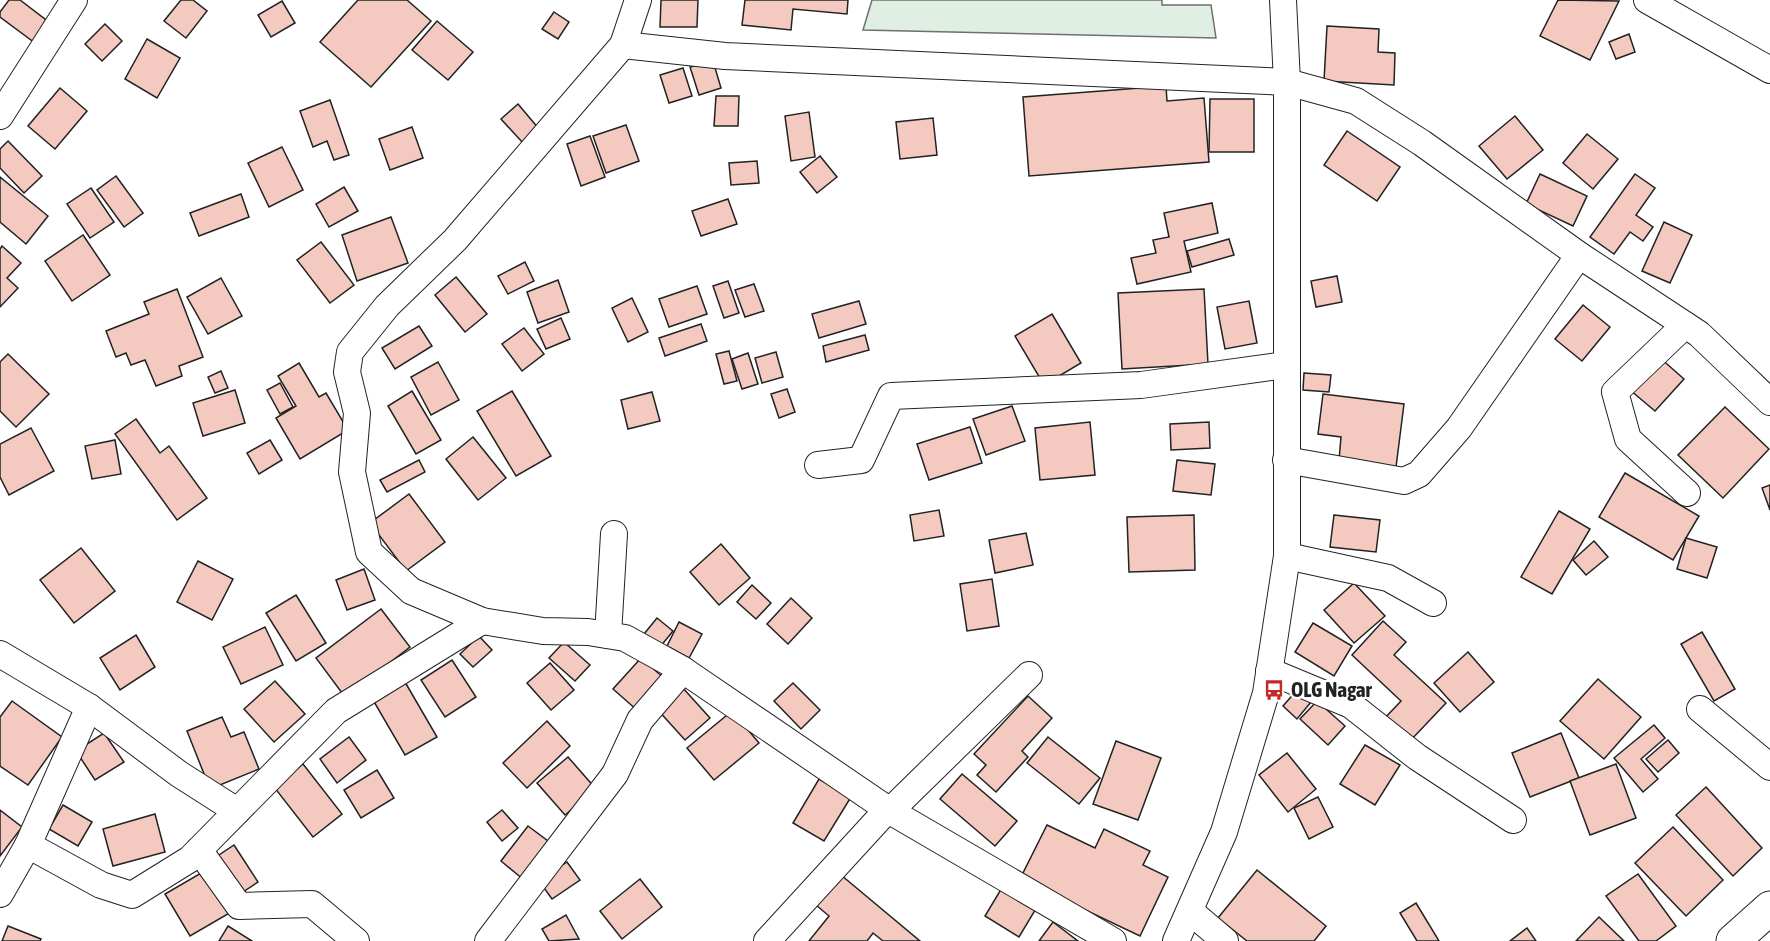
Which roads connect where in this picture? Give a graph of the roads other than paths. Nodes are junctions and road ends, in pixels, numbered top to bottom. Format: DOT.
graph roads {
  1 [pos="74,0"];
  2 [pos="638,0"];
  3 [pos="1283,0"];
  4 [pos="1647,0"];
  5 [pos="623,45"];
  6 [pos="1770,70"];
  7 [pos="1287,82"];
  8 [pos="0,116"];
  9 [pos="1579,255"];
  10 [pos="1685,326"];
  11 [pos="1286,365"];
  12 [pos="1770,402"];
  13 [pos="1286,460"];
  14 [pos="818,465"];
  15 [pos="1687,493"];
  16 [pos="614,534"];
  17 [pos="1287,556"];
  18 [pos="1433,603"];
  19 [pos="482,621"];
  20 [pos="608,635"];
  21 [pos="0,654"];
  22 [pos="683,670"];
  23 [pos="1269,670"];
  24 [pos="1029,675"];
  25 [pos="89,707"];
  26 [pos="1700,709"];
  27 [pos="1770,767"];
  28 [pos="889,810"];
  29 [pos="237,811"];
  30 [pos="1513,820"];
  31 [pos="28,844"];
  32 [pos="199,850"];
  33 [pos="0,894"];
  34 [pos="1770,908"];
  35 [pos="1191,912"];
  36 [pos="356,941"];
  37 [pos="488,941"];
  38 [pos="767,941"];
  39 [pos="1113,941"];
  40 [pos="1176,941"];
  41 [pos="1224,941"];
  42 [pos="1733,941"];
  1 -- 8 [label="street"];
  2 -- 5 [label="street"];
  3 -- 7 [label="street"];
  4 -- 6 [label="street"];
  5 -- 7 [label="street"];
  5 -- 19 [label="street"];
  7 -- 9 [label="street"];
  7 -- 11 [label="street"];
  9 -- 10 [label="street"];
  9 -- 13 [label="street"];
  10 -- 12 [label="street"];
  10 -- 15 [label="street"];
  11 -- 13 [label="street"];
  11 -- 14 [label="street"];
  13 -- 17 [label="street"];
  16 -- 20 [label="street"];
  17 -- 18 [label="street"];
  17 -- 23 [label="street"];
  19 -- 20 [label="street"];
  19 -- 29 [label="street"];
  20 -- 22 [label="street"];
  21 -- 25 [label="street"];
  22 -- 28 [label="street"];
  22 -- 37 [label="street"];
  23 -- 30 [label="street"];
  23 -- 35 [label="street"];
  24 -- 28 [label="street"];
  25 -- 29 [label="street"];
  25 -- 31 [label="street"];
  26 -- 27 [label="street"];
  28 -- 38 [label="street"];
  28 -- 39 [label="street"];
  29 -- 32 [label="street"];
  31 -- 32 [label="street"];
  31 -- 33 [label="street"];
  32 -- 36 [label="street"];
  34 -- 42 [label="main road"];
  35 -- 40 [label="street"];
  35 -- 41 [label="street"];
}
